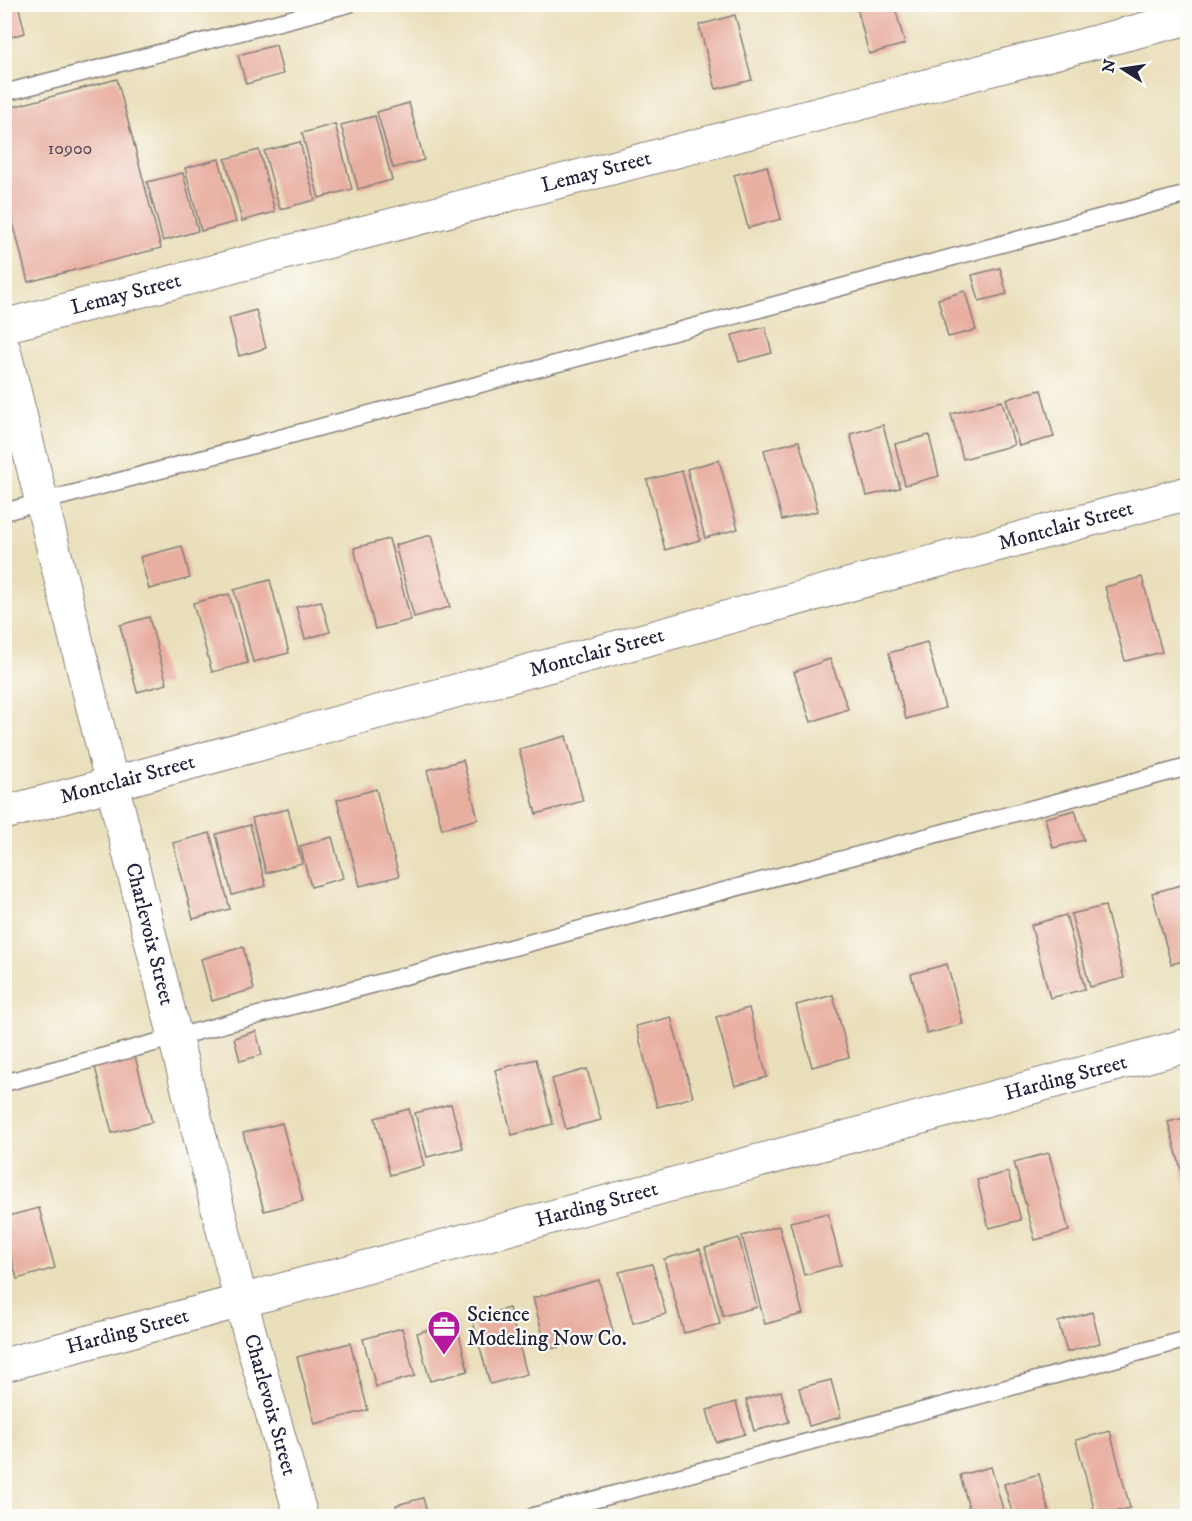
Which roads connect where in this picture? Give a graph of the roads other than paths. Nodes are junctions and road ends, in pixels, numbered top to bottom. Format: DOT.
graph roads {
  1 [pos="349,4"];
  2 [pos="1188,18"];
  3 [pos="4,93"];
  4 [pos="1188,194"];
  5 [pos="4,326"];
  6 [pos="4,350"];
  7 [pos="1188,493"];
  8 [pos="43,501"];
  9 [pos="4,512"];
  10 [pos="1188,767"];
  11 [pos="113,783"];
  12 [pos="4,813"];
  13 [pos="176,1038"];
  14 [pos="1188,1045"];
  15 [pos="4,1083"];
  16 [pos="241,1302"];
  17 [pos="1188,1339"];
  18 [pos="4,1365"];
  19 [pos="301,1516"];
  20 [pos="534,1516"];
  1 -- 3 [label="lane"];
  2 -- 5 [label="street, Lemay Street"];
  4 -- 8 [label="lane"];
  6 -- 8 [label="street, Charlevoix Street"];
  7 -- 11 [label="street, Montclair Street"];
  8 -- 9 [label="lane"];
  8 -- 11 [label="street, Charlevoix Street"];
  10 -- 13 [label="lane"];
  11 -- 12 [label="street, Montclair Street"];
  11 -- 13 [label="street, Charlevoix Street"];
  13 -- 15 [label="lane"];
  13 -- 16 [label="street, Charlevoix Street"];
  14 -- 16 [label="street, Harding Street"];
  16 -- 18 [label="street, Harding Street"];
  16 -- 19 [label="street, Charlevoix Street"];
  17 -- 20 [label="lane"];
}
